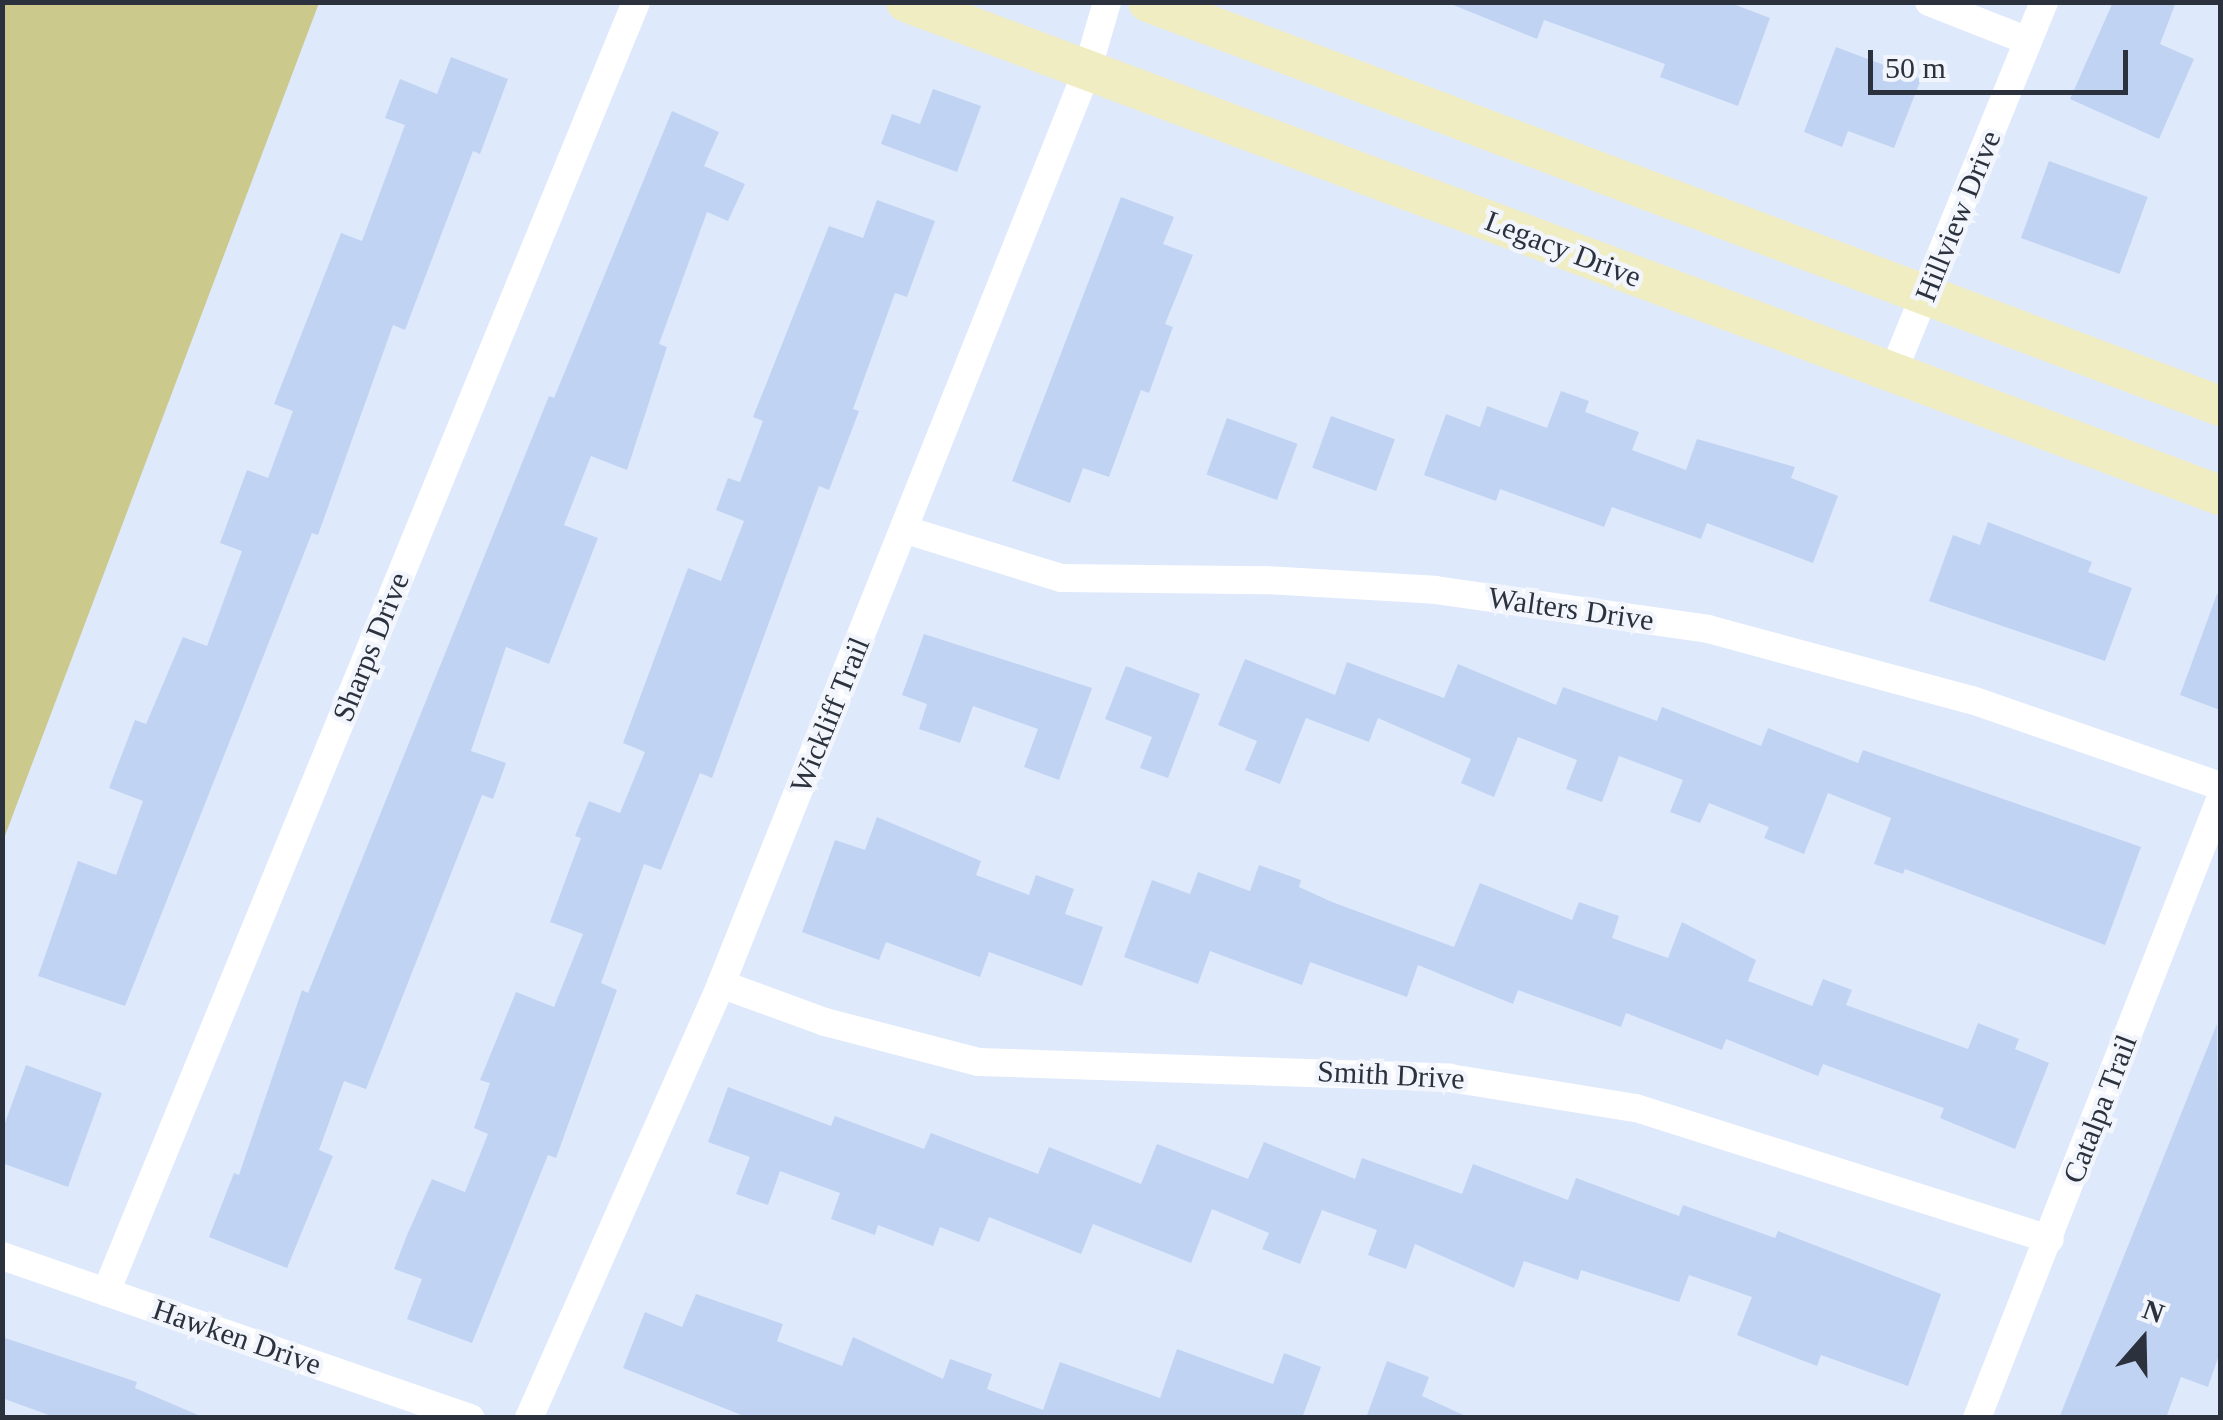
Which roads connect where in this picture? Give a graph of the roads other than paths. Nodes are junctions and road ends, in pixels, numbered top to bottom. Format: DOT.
graph roads {
  1 [pos="636,2"];
  2 [pos="906,2"];
  3 [pos="1107,2"];
  4 [pos="1148,2"];
  5 [pos="1929,2"];
  6 [pos="2044,2"];
  7 [pos="2028,41"];
  8 [pos="1088,70"];
  9 [pos="1927,296"];
  10 [pos="1893,372"];
  11 [pos="2220,406"];
  12 [pos="2220,495"];
  13 [pos="906,530"];
  14 [pos="2220,786"];
  15 [pos="2220,800"];
  16 [pos="721,984"];
  17 [pos="2050,1240"];
  18 [pos="2,1256"];
  19 [pos="106,1292"];
  20 [pos="471,1418"];
  21 [pos="529,1418"];
  22 [pos="1977,1418"];
  1 -- 19 [label="street, Sharps Drive"];
  2 -- 8 [label="main road, Legacy Drive"];
  3 -- 8 [label="street, Wickliff Trail"];
  4 -- 9 [label="main road"];
  5 -- 7 [label="street"];
  6 -- 7 [label="street, Hillview Drive"];
  7 -- 9 [label="street, Hillview Drive"];
  8 -- 10 [label="main road, Legacy Drive"];
  8 -- 13 [label="street, Wickliff Trail"];
  9 -- 10 [label="street, Hillview Drive"];
  9 -- 11 [label="main road"];
  10 -- 12 [label="main road, Legacy Drive"];
  13 -- 14 [label="street, Walters Drive"];
  13 -- 16 [label="street, Wickliff Trail"];
  15 -- 17 [label="street, Catalpa Trail"];
  16 -- 17 [label="street, Smith Drive"];
  16 -- 21 [label="street, Wickliff Trail"];
  17 -- 22 [label="street, Catalpa Trail"];
  18 -- 19 [label="street, Hawken Drive"];
  19 -- 20 [label="street, Hawken Drive"];
}
